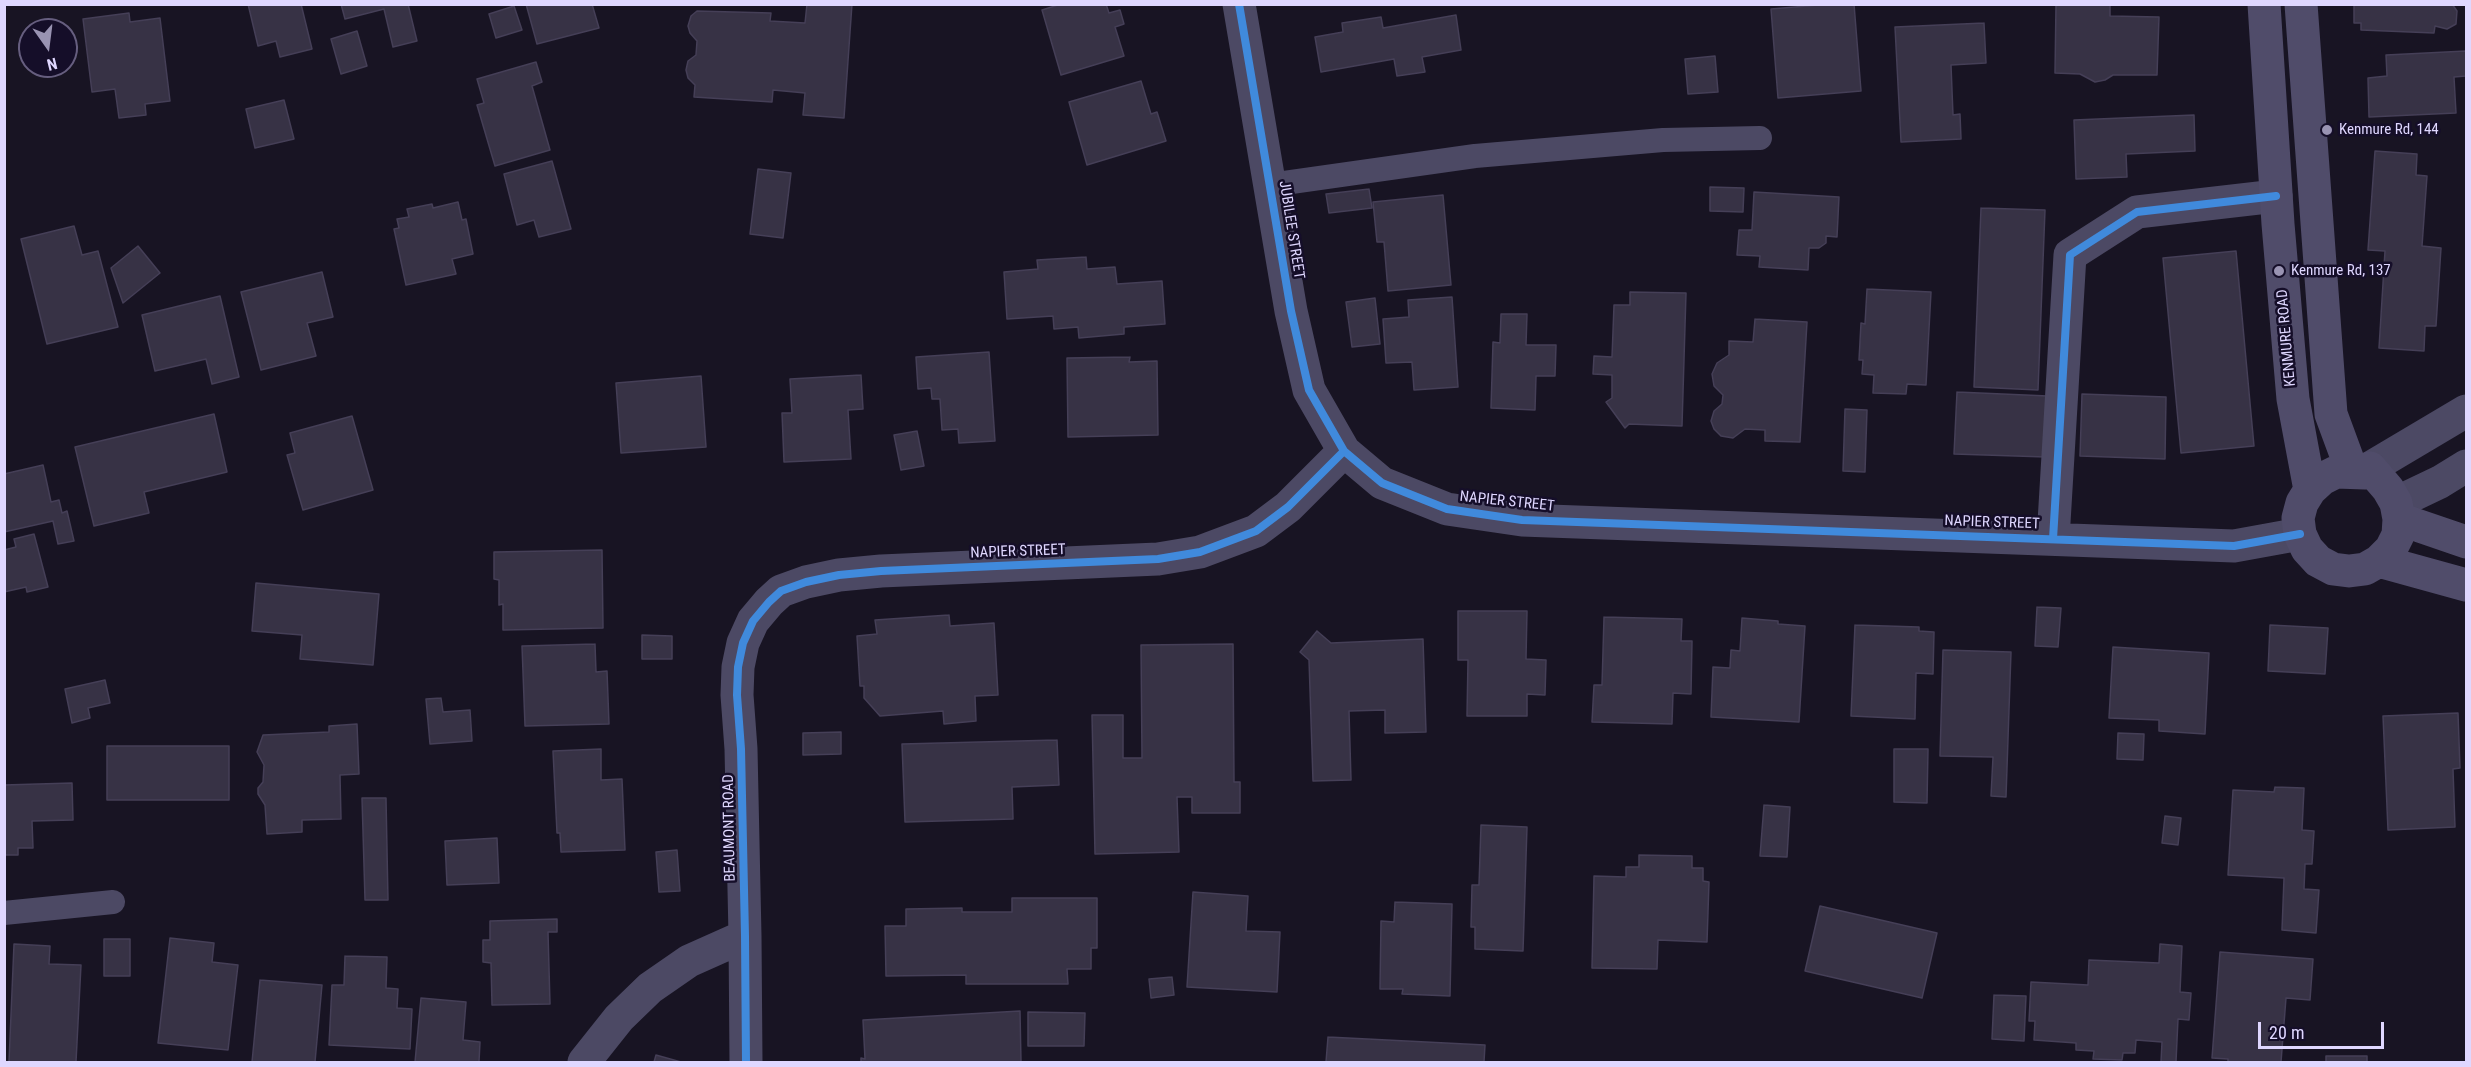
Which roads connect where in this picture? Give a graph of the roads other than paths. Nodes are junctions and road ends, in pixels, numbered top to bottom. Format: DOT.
graph roads {
  1 [pos="1239,4"];
  2 [pos="2264,4"];
  3 [pos="2301,4"];
  4 [pos="1760,138"];
  5 [pos="1270,185"];
  6 [pos="2276,195"];
  7 [pos="2466,411"];
  8 [pos="1344,451"];
  9 [pos="2466,466"];
  10 [pos="2361,470"];
  11 [pos="2310,490"];
  12 [pos="2398,511"];
  13 [pos="2300,534"];
  14 [pos="2053,539"];
  15 [pos="2466,542"];
  16 [pos="2379,561"];
  17 [pos="2466,585"];
  18 [pos="769,602"];
  19 [pos="113,902"];
  20 [pos="4,913"];
  21 [pos="746,936"];
  22 [pos="584,1062"];
  23 [pos="746,1062"];
  1 -- 5 [label="street, JUBILEE STREET"];
  2 -- 6 [label="street, KENMURE ROAD"];
  3 -- 10 [label="street"];
  4 -- 5 [label="lane"];
  5 -- 8 [label="street, JUBILEE STREET"];
  6 -- 11 [label="street, KENMURE ROAD"];
  6 -- 14 [label="street"];
  7 -- 10 [label="street"];
  8 -- 14 [label="street, NAPIER STREET"];
  8 -- 18 [label="street, NAPIER STREET"];
  9 -- 12 [label="street"];
  10 -- 11 [label="street"];
  10 -- 12 [label="street"];
  11 -- 13 [label="street"];
  12 -- 15 [label="street"];
  12 -- 16 [label="street"];
  13 -- 14 [label="street, NAPIER STREET"];
  13 -- 16 [label="street"];
  16 -- 17 [label="street"];
  18 -- 21 [label="street, BEAUMONT ROAD"];
  19 -- 20 [label="lane"];
  21 -- 22 [label="street"];
  21 -- 23 [label="street, BEAUMONT ROAD"];
}
